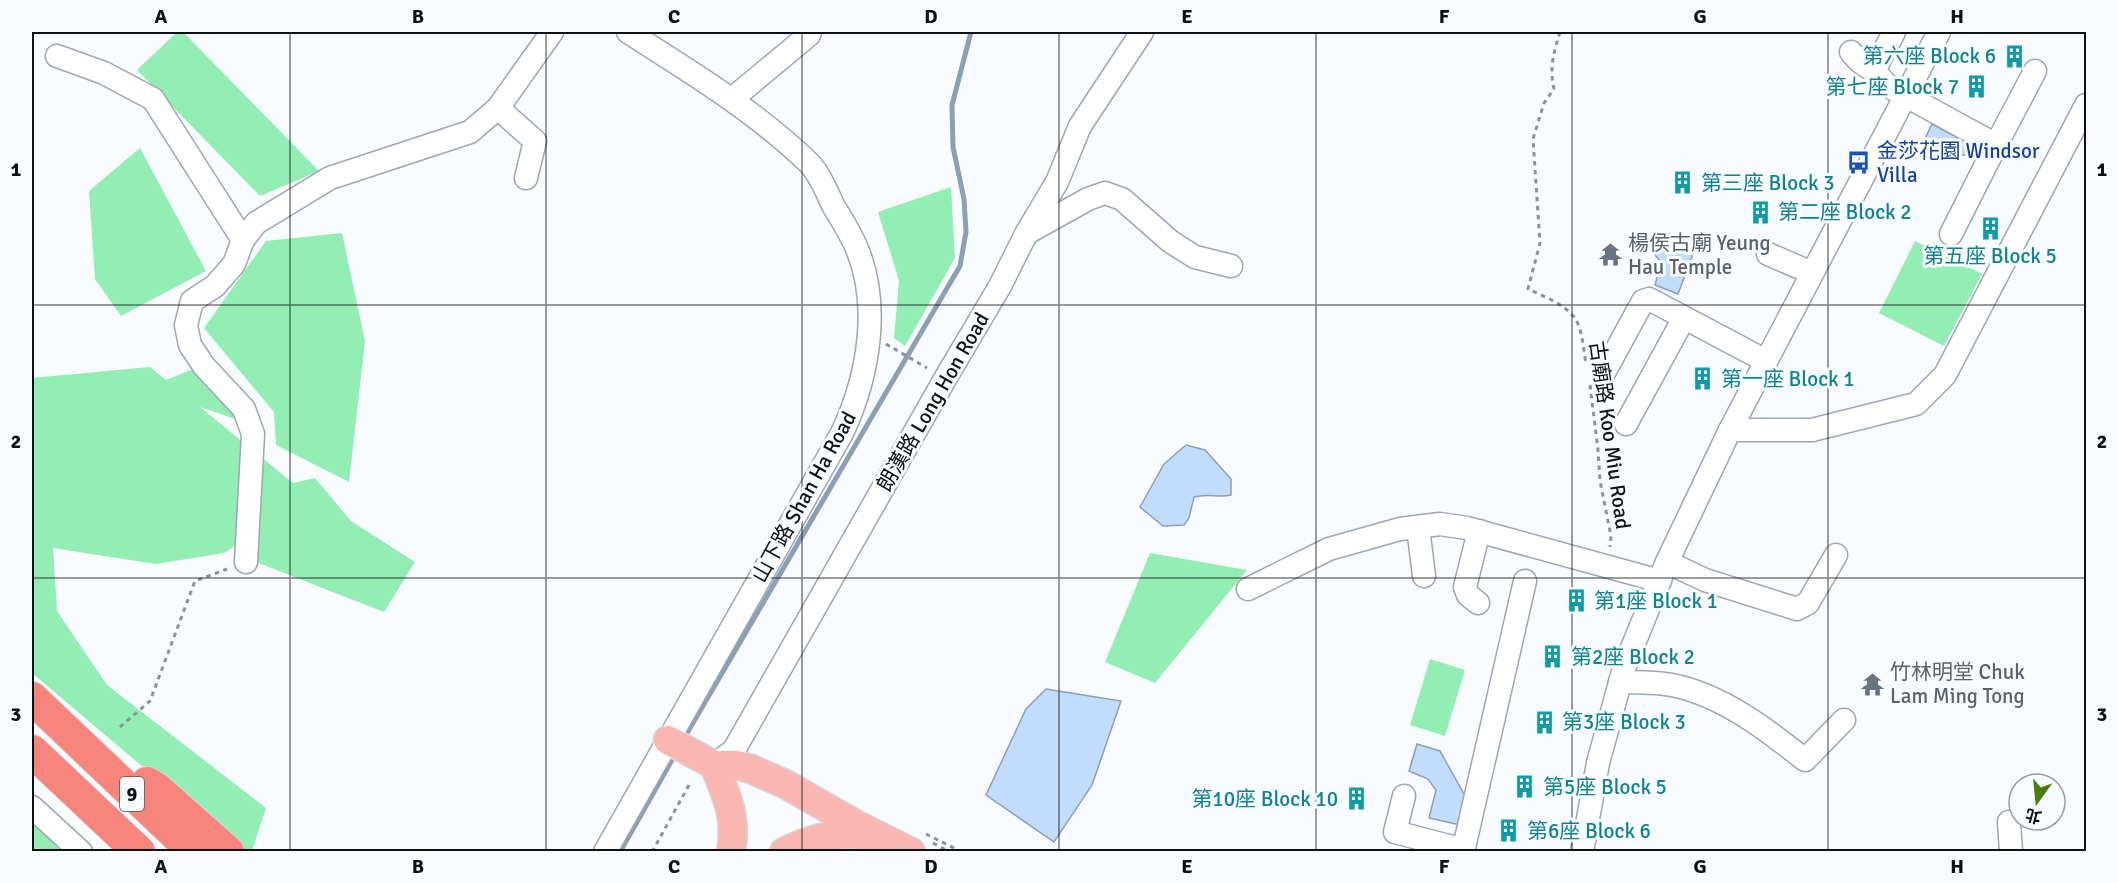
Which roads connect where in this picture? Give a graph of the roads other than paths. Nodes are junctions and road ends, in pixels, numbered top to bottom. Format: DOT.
graph roads {
  1 [pos="552,32"];
  2 [pos="628,32"];
  3 [pos="810,32"];
  4 [pos="1142,32"];
  5 [pos="1894,32"];
  6 [pos="1939,32"];
  7 [pos="1851,52"];
  8 [pos="57,56"];
  9 [pos="1874,71"];
  10 [pos="2035,71"];
  11 [pos="1905,95"];
  12 [pos="732,99"];
  13 [pos="2086,105"];
  14 [pos="498,108"];
  15 [pos="1996,145"];
  16 [pos="526,178"];
  17 [pos="1026,234"];
  18 [pos="1951,234"];
  19 [pos="243,240"];
  20 [pos="1768,254"];
  21 [pos="1231,266"];
  22 [pos="1812,273"];
  23 [pos="1684,318"];
  24 [pos="1766,361"];
  25 [pos="1594,374"];
  26 [pos="1625,423"];
  27 [pos="1730,430"];
  28 [pos="1418,526"];
  29 [pos="1473,529"];
  30 [pos="1836,555"];
  31 [pos="246,562"];
  32 [pos="1663,572"];
  33 [pos="1424,576"];
  34 [pos="1525,581"];
  35 [pos="1248,589"];
  36 [pos="1478,603"];
  37 [pos="1620,682"];
  38 [pos="32,698"];
  39 [pos="1844,720"];
  40 [pos="70,736"];
  41 [pos="672,743"];
  42 [pos="32,751"];
  43 [pos="708,762"];
  44 [pos="75,792"];
  45 [pos="1404,796"];
  46 [pos="32,807"];
  47 [pos="2010,832"];
  48 [pos="1393,842"];
  49 [pos="900,846"];
  50 [pos="1464,851"];
  51 [pos="81,852"];
  52 [pos="124,852"];
  53 [pos="139,852"];
  54 [pos="194,852"];
  55 [pos="228,852"];
  56 [pos="605,852"];
  57 [pos="732,852"];
  58 [pos="784,852"];
  59 [pos="1582,852"];
  60 [pos="2011,852"];
  1 -- 14 [label="street"];
  2 -- 12 [label="street, 山下路 Shan Ha Road"];
  3 -- 12 [label="street"];
  4 -- 17 [label="street, 朗漢路 Long Hon Road"];
  5 -- 9 [label="street"];
  6 -- 11 [label="street"];
  7 -- 9 [label="street"];
  8 -- 19 [label="street"];
  9 -- 11 [label="street"];
  10 -- 15 [label="street"];
  11 -- 15 [label="street"];
  11 -- 22 [label="street"];
  12 -- 41 [label="street, 山下路 Shan Ha Road"];
  13 -- 27 [label="street"];
  14 -- 16 [label="street"];
  14 -- 19 [label="street"];
  15 -- 18 [label="street"];
  17 -- 21 [label="street"];
  17 -- 43 [label="street, 朗漢路 Long Hon Road"];
  19 -- 31 [label="street"];
  20 -- 22 [label="street"];
  22 -- 24 [label="street"];
  23 -- 24 [label="street"];
  23 -- 25 [label="street"];
  23 -- 26 [label="street"];
  24 -- 27 [label="street"];
  27 -- 32 [label="street"];
  28 -- 29 [label="street"];
  28 -- 33 [label="street"];
  28 -- 35 [label="street"];
  29 -- 32 [label="street"];
  29 -- 36 [label="street"];
  30 -- 32 [label="street"];
  32 -- 37 [label="street"];
  34 -- 50 [label="street"];
  37 -- 39 [label="street"];
  37 -- 59 [label="street"];
  38 -- 40 [label="highway, 9"];
  40 -- 54 [label="highway, 9"];
  40 -- 55 [label="highway"];
  41 -- 43 [label="main road"];
  41 -- 56 [label="street, 山下路 Shan Ha Road"];
  42 -- 44 [label="highway, 9"];
  43 -- 49 [label="main road"];
  43 -- 57 [label="main road"];
  44 -- 52 [label="highway"];
  44 -- 53 [label="highway, 9"];
  45 -- 48 [label="street"];
  46 -- 51 [label="street"];
  47 -- 60 [label="street"];
  48 -- 50 [label="street"];
  49 -- 58 [label="main road"];
}
